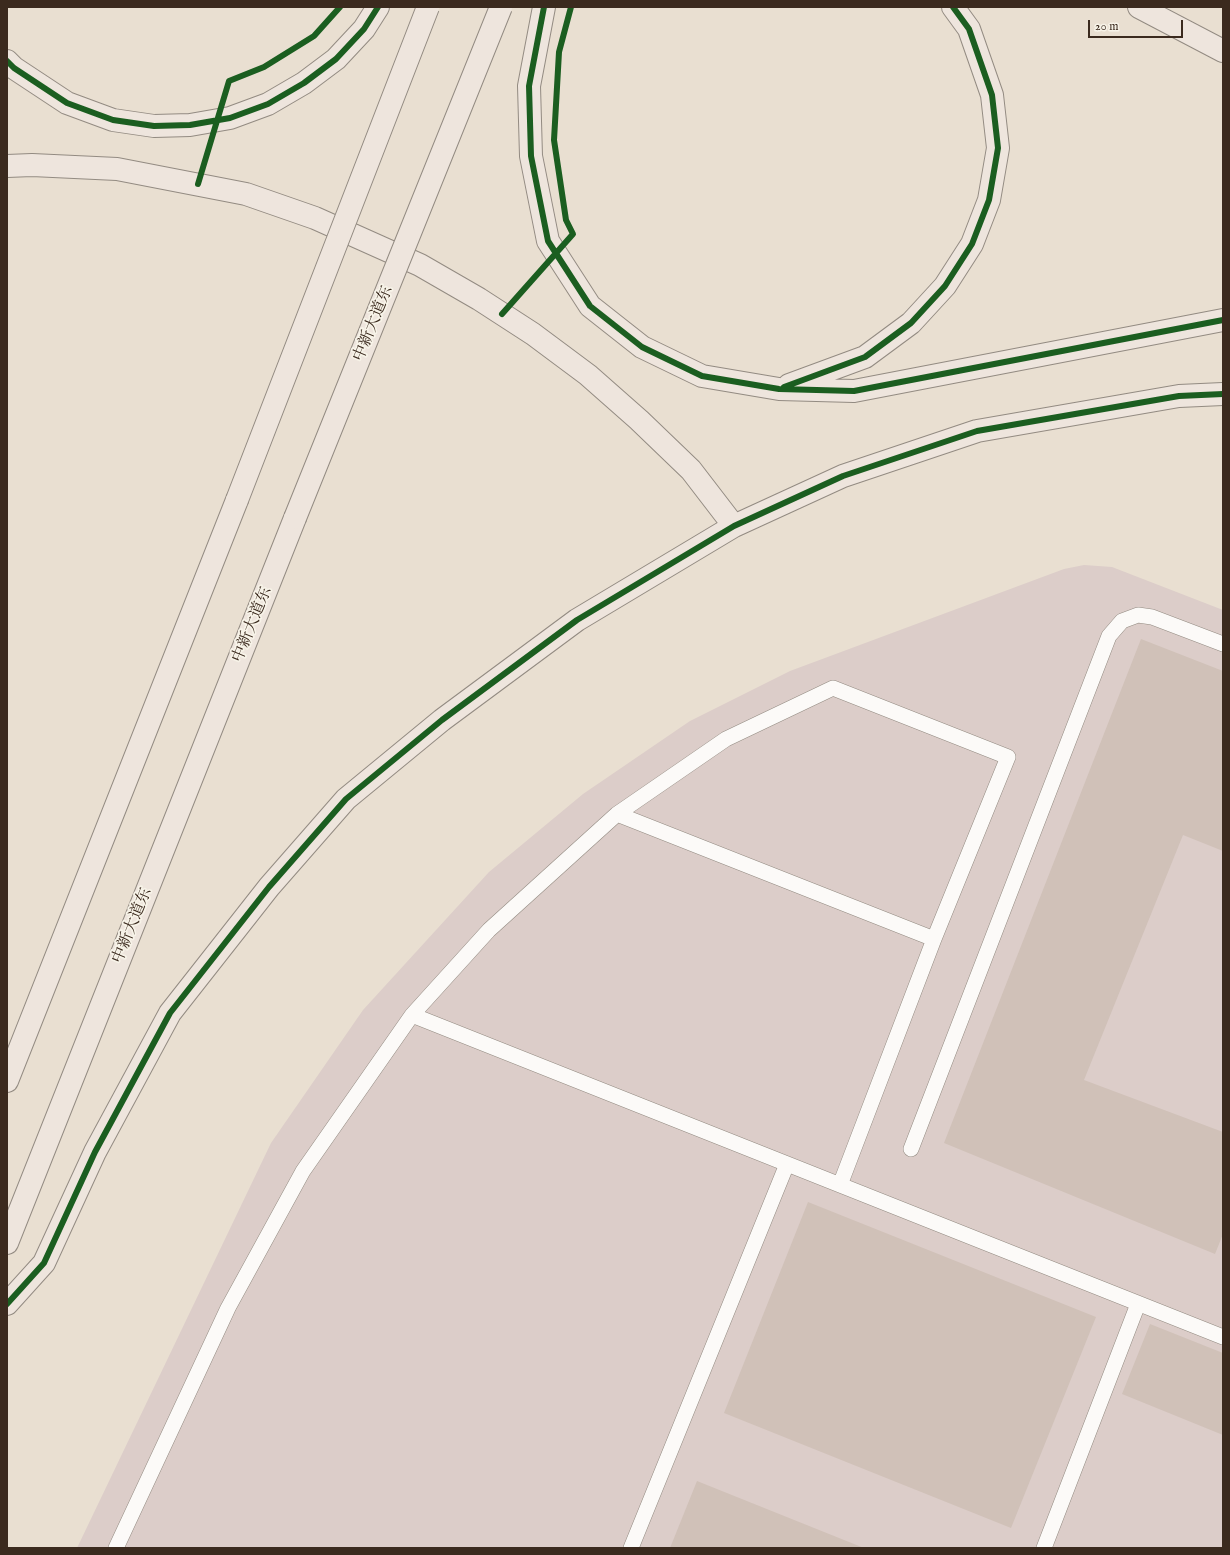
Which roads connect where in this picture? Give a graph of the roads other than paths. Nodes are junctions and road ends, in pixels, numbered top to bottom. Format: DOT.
graph roads {
  1 [pos="378,7"];
  2 [pos="428,7"];
  3 [pos="501,7"];
  4 [pos="544,7"];
  5 [pos="953,7"];
  6 [pos="1140,7"];
  7 [pos="1223,51"];
  8 [pos="11,64"];
  9 [pos="7,166"];
  10 [pos="1223,320"];
  11 [pos="779,389"];
  12 [pos="1223,394"];
  13 [pos="734,526"];
  14 [pos="1223,644"];
  15 [pos="617,814"];
  16 [pos="934,939"];
  17 [pos="412,1015"];
  18 [pos="7,1081"];
  19 [pos="911,1149"];
  20 [pos="787,1164"];
  21 [pos="840,1185"];
  22 [pos="7,1243"];
  23 [pos="7,1304"];
  24 [pos="1138,1304"];
  25 [pos="1223,1337"];
  26 [pos="116,1548"];
  27 [pos="631,1548"];
  28 [pos="1044,1548"];
  1 -- 8 [label="main road"];
  2 -- 18 [label="main road, bridge"];
  3 -- 22 [label="main road, 中新大道东, bridge"];
  4 -- 11 [label="main road"];
  5 -- 11 [label="main road"];
  6 -- 7 [label="main road"];
  9 -- 13 [label="main road"];
  10 -- 11 [label="main road"];
  12 -- 13 [label="main road"];
  13 -- 23 [label="main road"];
  14 -- 19 [label="lane"];
  15 -- 16 [label="lane"];
  15 -- 16 [label="lane"];
  15 -- 17 [label="lane"];
  16 -- 21 [label="lane"];
  17 -- 20 [label="lane"];
  17 -- 26 [label="lane"];
  20 -- 21 [label="lane"];
  20 -- 27 [label="lane"];
  21 -- 24 [label="lane"];
  24 -- 25 [label="lane"];
  24 -- 28 [label="lane"];
}
